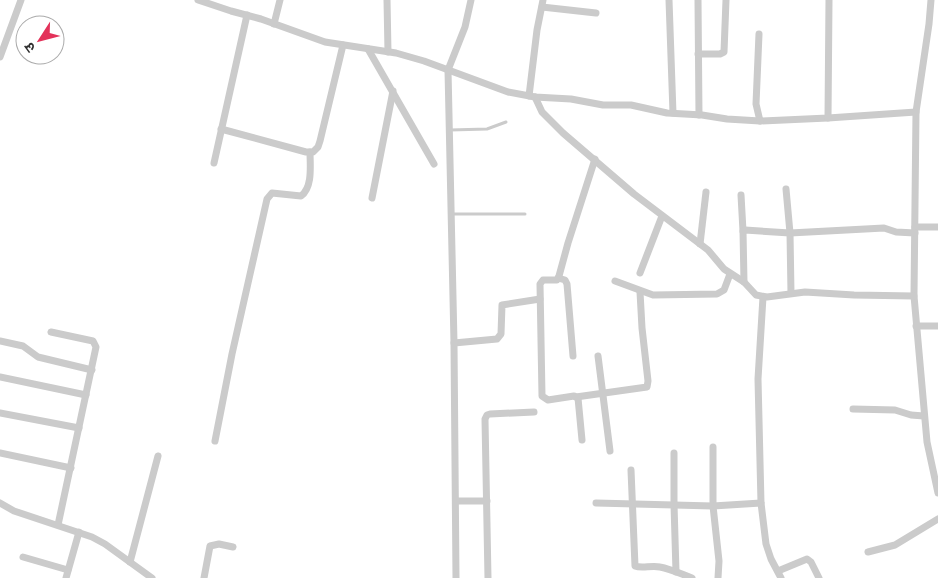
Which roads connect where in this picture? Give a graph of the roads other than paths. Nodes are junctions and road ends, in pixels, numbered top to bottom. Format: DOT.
graph roads {
  1 [pos="21,0"];
  2 [pos="198,0"];
  3 [pos="280,0"];
  4 [pos="387,0"];
  5 [pos="472,0"];
  6 [pos="669,0"];
  7 [pos="698,0"];
  8 [pos="726,0"];
  9 [pos="829,0"];
  10 [pos="931,0"];
  11 [pos="542,3"];
  12 [pos="596,13"];
  13 [pos="247,15"];
  14 [pos="274,24"];
  15 [pos="929,24"];
  16 [pos="938,25"];
  17 [pos="759,34"];
  18 [pos="343,45"];
  19 [pos="378,51"];
  20 [pos="698,54"];
  21 [pos="0,57"];
  22 [pos="448,70"];
  23 [pos="393,91"];
  24 [pos="532,97"];
  25 [pos="916,112"];
  26 [pos="673,113"];
  27 [pos="699,115"];
  28 [pos="828,118"];
  29 [pos="760,121"];
  30 [pos="506,122"];
  31 [pos="221,129"];
  32 [pos="450,130"];
  33 [pos="310,152"];
  34 [pos="595,159"];
  35 [pos="214,163"];
  36 [pos="434,164"];
  37 [pos="786,189"];
  38 [pos="706,192"];
  39 [pos="741,195"];
  40 [pos="372,198"];
  41 [pos="452,214"];
  42 [pos="525,214"];
  43 [pos="662,216"];
  44 [pos="938,227"];
  45 [pos="915,230"];
  46 [pos="743,231"];
  47 [pos="790,233"];
  48 [pos="700,244"];
  49 [pos="640,273"];
  50 [pos="730,274"];
  51 [pos="558,278"];
  52 [pos="614,281"];
  53 [pos="744,282"];
  54 [pos="640,292"];
  55 [pos="791,293"];
  56 [pos="914,296"];
  57 [pos="764,297"];
  58 [pos="540,299"];
  59 [pos="916,326"];
  60 [pos="938,326"];
  61 [pos="52,332"];
  62 [pos="0,341"];
  63 [pos="454,343"];
  64 [pos="573,356"];
  65 [pos="598,356"];
  66 [pos="92,370"];
  67 [pos="0,377"];
  68 [pos="602,393"];
  69 [pos="86,395"];
  70 [pos="576,397"];
  71 [pos="853,409"];
  72 [pos="534,412"];
  73 [pos="0,413"];
  74 [pos="924,416"];
  75 [pos="79,428"];
  76 [pos="582,440"];
  77 [pos="215,441"];
  78 [pos="713,447"];
  79 [pos="610,451"];
  80 [pos="0,453"];
  81 [pos="674,453"];
  82 [pos="158,456"];
  83 [pos="71,468"];
  84 [pos="632,470"];
  85 [pos="938,493"];
  86 [pos="456,501"];
  87 [pos="487,501"];
  88 [pos="0,503"];
  89 [pos="596,503"];
  90 [pos="761,503"];
  91 [pos="632,504"];
  92 [pos="674,504"];
  93 [pos="713,506"];
  94 [pos="938,519"];
  95 [pos="58,525"];
  96 [pos="79,532"];
  97 [pos="233,547"];
  98 [pos="868,552"];
  99 [pos="24,557"];
  100 [pos="130,562"];
  101 [pos="68,570"];
  102 [pos="778,571"];
  103 [pos="676,572"];
  104 [pos="66,578"];
  105 [pos="152,578"];
  106 [pos="204,578"];
  107 [pos="456,578"];
  108 [pos="488,578"];
  109 [pos="692,578"];
  110 [pos="718,578"];
  111 [pos="782,578"];
  112 [pos="818,578"];
  1 -- 21 [label="street"];
  2 -- 13 [label="street"];
  3 -- 14 [label="street"];
  4 -- 19 [label="street"];
  5 -- 22 [label="street"];
  6 -- 26 [label="street"];
  7 -- 20 [label="street"];
  8 -- 20 [label="street"];
  9 -- 28 [label="street"];
  10 -- 15 [label="street"];
  11 -- 12 [label="street"];
  11 -- 24 [label="street"];
  13 -- 14 [label="street"];
  13 -- 31 [label="street"];
  14 -- 18 [label="street"];
  15 -- 16 [label="street"];
  15 -- 25 [label="street"];
  17 -- 29 [label="street"];
  18 -- 19 [label="street"];
  18 -- 33 [label="street"];
  19 -- 22 [label="street"];
  19 -- 23 [label="street"];
  20 -- 27 [label="street"];
  22 -- 24 [label="street"];
  22 -- 32 [label="street"];
  23 -- 36 [label="street"];
  23 -- 40 [label="street"];
  24 -- 26 [label="street"];
  24 -- 34 [label="street"];
  25 -- 28 [label="street"];
  25 -- 45 [label="street"];
  26 -- 27 [label="street"];
  27 -- 29 [label="street"];
  28 -- 29 [label="street"];
  30 -- 32 [label="lane"];
  31 -- 33 [label="street"];
  31 -- 35 [label="street"];
  32 -- 41 [label="street"];
  33 -- 77 [label="street"];
  34 -- 43 [label="street"];
  34 -- 51 [label="street"];
  37 -- 47 [label="street"];
  38 -- 48 [label="street"];
  39 -- 46 [label="street"];
  41 -- 42 [label="lane"];
  41 -- 63 [label="street"];
  43 -- 48 [label="street"];
  43 -- 49 [label="street"];
  44 -- 45 [label="street"];
  45 -- 47 [label="street"];
  45 -- 56 [label="street"];
  46 -- 47 [label="street"];
  46 -- 53 [label="street"];
  47 -- 55 [label="street"];
  48 -- 50 [label="street"];
  50 -- 53 [label="street"];
  50 -- 54 [label="street"];
  51 -- 58 [label="street"];
  51 -- 64 [label="street"];
  52 -- 54 [label="street"];
  53 -- 57 [label="street"];
  54 -- 68 [label="street"];
  55 -- 56 [label="street"];
  55 -- 57 [label="street"];
  56 -- 59 [label="street"];
  57 -- 90 [label="street"];
  58 -- 63 [label="street"];
  58 -- 70 [label="street"];
  59 -- 60 [label="street"];
  59 -- 74 [label="street"];
  61 -- 66 [label="street"];
  62 -- 66 [label="street"];
  63 -- 86 [label="street"];
  65 -- 68 [label="street"];
  66 -- 69 [label="street"];
  67 -- 69 [label="street"];
  68 -- 70 [label="street"];
  68 -- 79 [label="street"];
  69 -- 75 [label="street"];
  70 -- 76 [label="street"];
  71 -- 74 [label="street"];
  72 -- 87 [label="street"];
  73 -- 75 [label="street"];
  74 -- 85 [label="street"];
  75 -- 83 [label="street"];
  78 -- 93 [label="street"];
  80 -- 83 [label="street"];
  81 -- 92 [label="street"];
  82 -- 100 [label="street"];
  83 -- 95 [label="street"];
  84 -- 91 [label="street"];
  86 -- 87 [label="street"];
  86 -- 107 [label="street"];
  87 -- 108 [label="street"];
  88 -- 95 [label="street"];
  89 -- 91 [label="street"];
  90 -- 93 [label="street"];
  90 -- 102 [label="street"];
  91 -- 92 [label="street"];
  91 -- 103 [label="street"];
  92 -- 93 [label="street"];
  92 -- 103 [label="street"];
  93 -- 110 [label="street"];
  94 -- 98 [label="street"];
  95 -- 96 [label="street"];
  96 -- 100 [label="street"];
  96 -- 101 [label="street"];
  97 -- 106 [label="street"];
  99 -- 101 [label="street"];
  100 -- 105 [label="street"];
  101 -- 104 [label="street"];
  102 -- 111 [label="street"];
  102 -- 112 [label="street"];
  103 -- 109 [label="street"];
}
